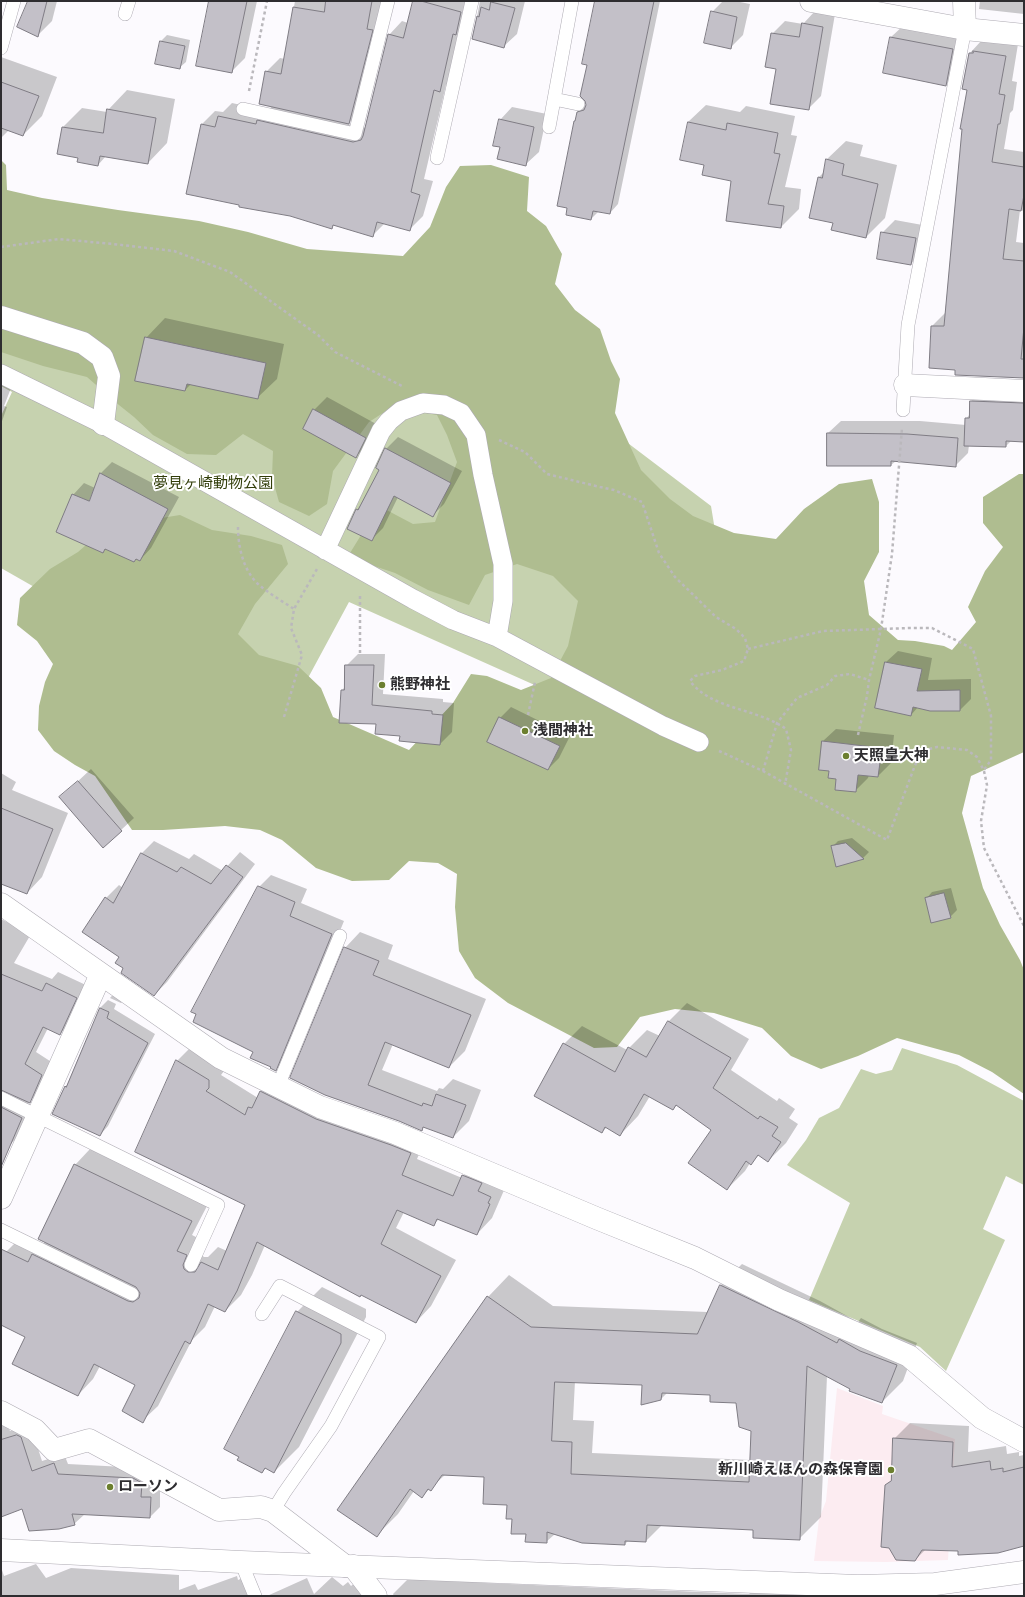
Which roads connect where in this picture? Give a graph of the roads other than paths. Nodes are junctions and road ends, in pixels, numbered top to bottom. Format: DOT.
graph roads {
  1 [pos="14,1"];
  2 [pos="129,1"];
  3 [pos="388,1"];
  4 [pos="472,1"];
  5 [pos="572,1"];
  6 [pos="811,1"];
  7 [pos="964,1"];
  8 [pos="125,14"];
  9 [pos="965,29"];
  10 [pos="1024,35"];
  11 [pos="1,48"];
  12 [pos="554,99"];
  13 [pos="578,104"];
  14 [pos="244,109"];
  15 [pos="549,127"];
  16 [pos="436,158"];
  17 [pos="1,317"];
  18 [pos="1,374"];
  19 [pos="905,385"];
  20 [pos="1024,391"];
  21 [pos="903,410"];
  22 [pos="102,424"];
  23 [pos="326,551"];
  24 [pos="497,637"];
  25 [pos="699,742"];
  26 [pos="1,904"];
  27 [pos="340,936"];
  28 [pos="101,974"];
  29 [pos="278,1086"];
  30 [pos="1,1098"];
  31 [pos="37,1116"];
  32 [pos="1,1198"];
  33 [pos="1,1230"];
  34 [pos="191,1265"];
  35 [pos="132,1294"];
  36 [pos="262,1314"];
  37 [pos="1,1412"];
  38 [pos="1024,1441"];
  39 [pos="273,1512"];
  40 [pos="1,1550"];
  41 [pos="241,1562"];
  42 [pos="349,1566"];
  43 [pos="1024,1572"];
  44 [pos="895,1590"];
  45 [pos="936,1590"];
  46 [pos="255,1596"];
  47 [pos="376,1596"];
  1 -- 11 [label="lane"];
  2 -- 8 [label="lane"];
  3 -- 14 [label="lane"];
  4 -- 16 [label="lane"];
  5 -- 12 [label="lane"];
  6 -- 9 [label="street"];
  7 -- 9 [label="street"];
  9 -- 10 [label="street"];
  9 -- 19 [label="lane"];
  12 -- 13 [label="lane"];
  12 -- 15 [label="lane"];
  17 -- 22 [label="street"];
  18 -- 22 [label="street"];
  19 -- 20 [label="street"];
  19 -- 21 [label="lane"];
  22 -- 23 [label="street"];
  23 -- 24 [label="street"];
  23 -- 24 [label="street"];
  24 -- 25 [label="street"];
  26 -- 28 [label="street"];
  27 -- 29 [label="lane"];
  28 -- 29 [label="street"];
  28 -- 31 [label="street"];
  29 -- 38 [label="street"];
  30 -- 31 [label="lane"];
  31 -- 32 [label="street"];
  31 -- 34 [label="lane"];
  33 -- 35 [label="lane"];
  36 -- 39 [label="lane"];
  37 -- 39 [label="street"];
  39 -- 42 [label="street"];
  40 -- 41 [label="street"];
  41 -- 42 [label="street"];
  41 -- 46 [label="lane"];
  42 -- 44 [label="street"];
  42 -- 47 [label="street"];
  43 -- 45 [label="street"];
  44 -- 45 [label="street"];
}
